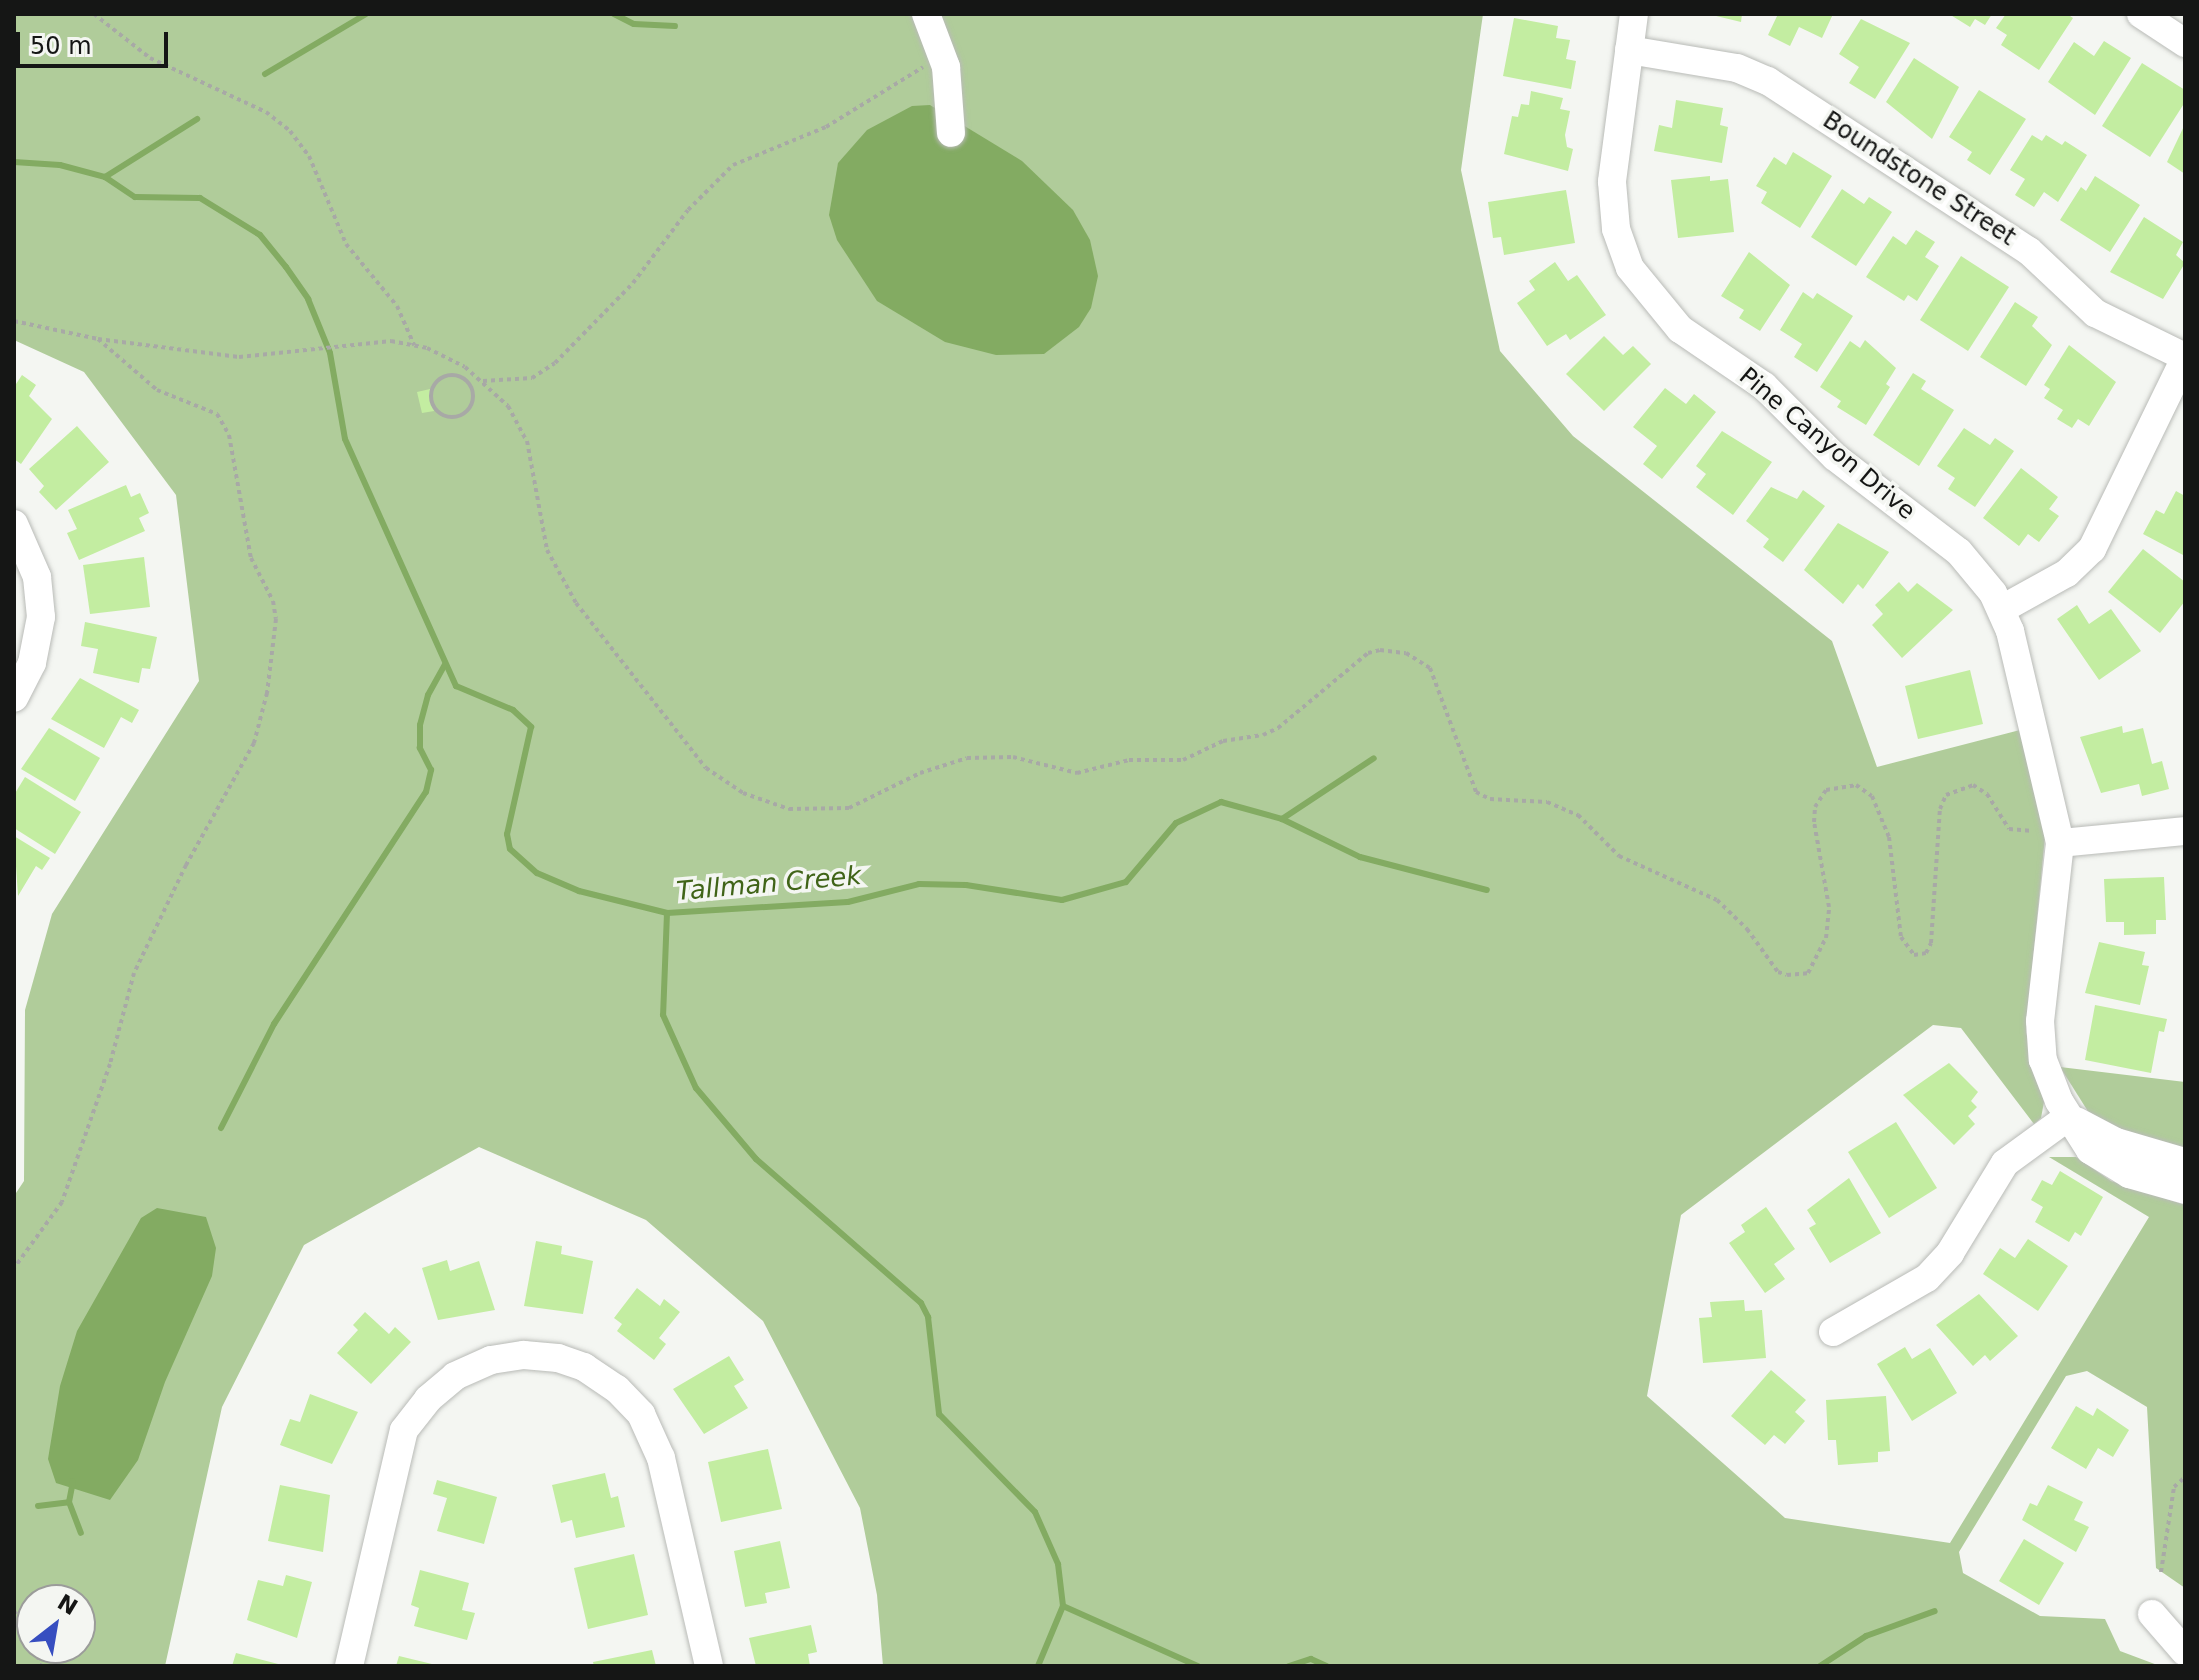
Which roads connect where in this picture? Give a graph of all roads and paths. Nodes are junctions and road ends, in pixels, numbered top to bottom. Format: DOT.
graph roads {
  1 [pos="94,14"];
  2 [pos="926,14"];
  3 [pos="1634,14"];
  4 [pos="2141,14"];
  5 [pos="2185,43"];
  6 [pos="1629,50"];
  7 [pos="943,55"];
  8 [pos="951,133"];
  9 [pos="14,321"];
  10 [pos="98,339"];
  11 [pos="414,345"];
  12 [pos="2185,358"];
  13 [pos="469,370"];
  14 [pos="462,378"];
  15 [pos="483,381"];
  16 [pos="14,524"];
  17 [pos="2002,609"];
  18 [pos="14,698"];
  19 [pos="2185,831"];
  20 [pos="2052,836"];
  21 [pos="2068,1117"];
  22 [pos="2185,1162"];
  23 [pos="2185,1190"];
  24 [pos="14,1268"];
  25 [pos="1833,1332"];
  26 [pos="2185,1477"];
  27 [pos="2161,1572"];
  28 [pos="2152,1614"];
  29 [pos="2185,1652"];
  30 [pos="349,1666"];
  31 [pos="709,1666"];
  1 -- 11 [label="path"];
  2 -- 7 [label="street"];
  3 -- 6 [label="street, Pine Canyon Drive"];
  4 -- 5 [label="street"];
  6 -- 12 [label="street, Boundstone Street"];
  6 -- 17 [label="street, Pine Canyon Drive"];
  7 -- 8 [label="street"];
  7 -- 15 [label="path"];
  9 -- 10 [label="path"];
  10 -- 11 [label="path"];
  10 -- 24 [label="path"];
  11 -- 13 [label="path"];
  12 -- 17 [label="street"];
  13 -- 14 [label="path"];
  13 -- 15 [label="path"];
  14 -- 14 [label="path"];
  15 -- 20 [label="path"];
  16 -- 18 [label="street"];
  17 -- 20 [label="street, Pine Canyon Drive"];
  19 -- 20 [label="street"];
  20 -- 21 [label="street, Pine Canyon Drive"];
  21 -- 22 [label="street"];
  21 -- 23 [label="street, Pine Canyon Drive"];
  21 -- 25 [label="street"];
  26 -- 27 [label="path"];
  28 -- 29 [label="street"];
  30 -- 31 [label="street"];
}
